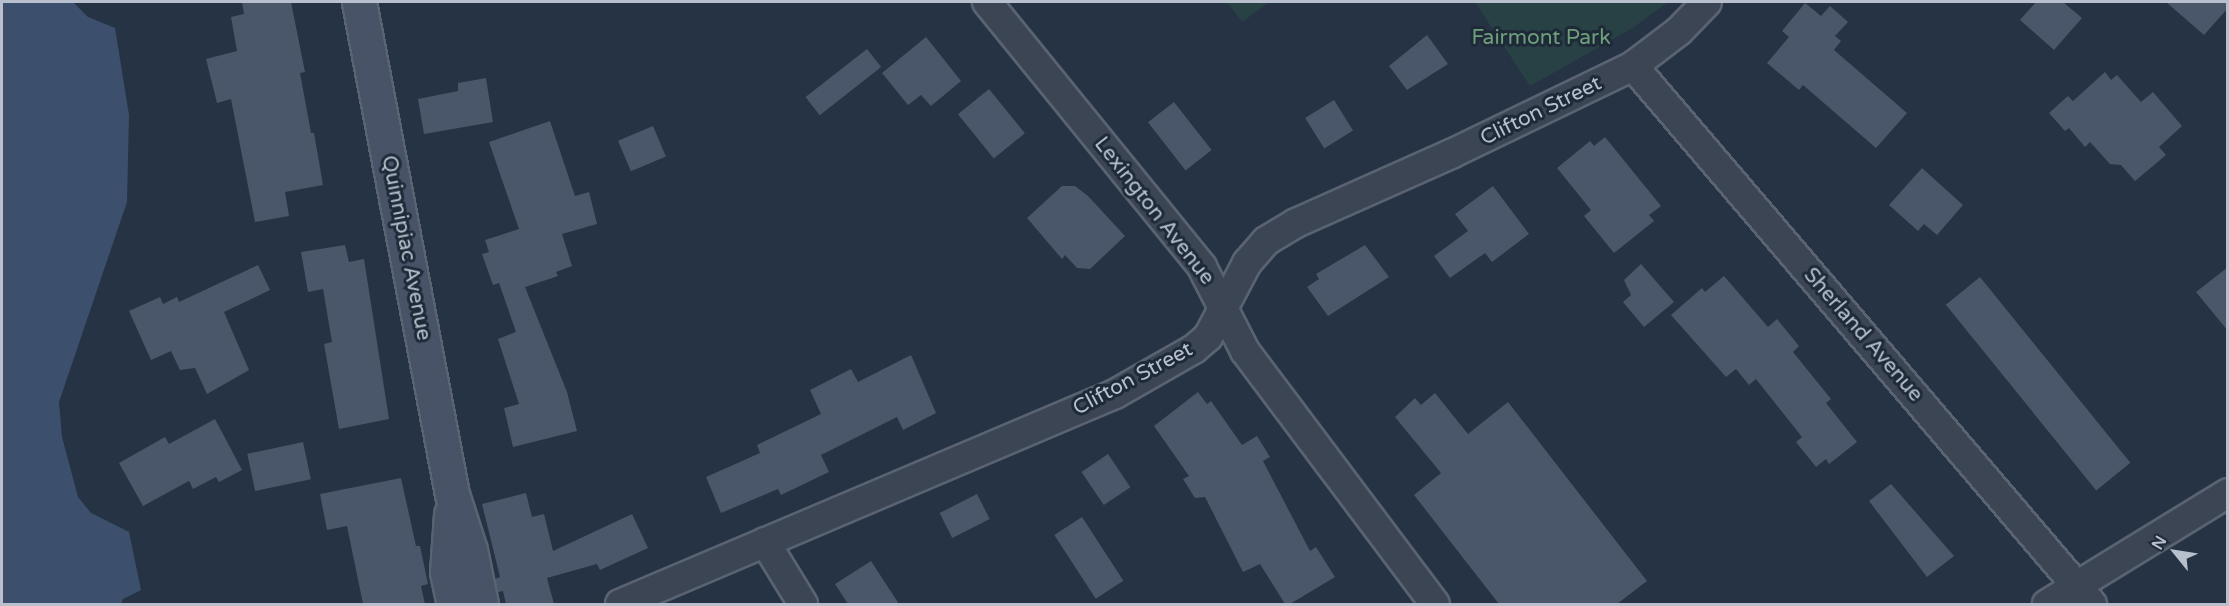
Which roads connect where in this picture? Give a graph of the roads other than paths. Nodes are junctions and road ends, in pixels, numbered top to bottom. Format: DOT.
graph roads {
  1 [pos="359,2"];
  2 [pos="987,2"];
  3 [pos="1707,2"];
  4 [pos="1633,66"];
  5 [pos="1225,307"];
  6 [pos="2228,493"];
  7 [pos="452,494"];
  8 [pos="765,542"];
  9 [pos="2084,595"];
  10 [pos="454,604"];
  11 [pos="481,604"];
  12 [pos="620,604"];
  13 [pos="803,604"];
  14 [pos="1435,604"];
  15 [pos="2047,604"];
  1 -- 7 [label="main road, Quinnipiac Avenue"];
  2 -- 5 [label="street, Lexington Avenue"];
  3 -- 4 [label="street, Clifton Street"];
  4 -- 5 [label="street, Clifton Street"];
  4 -- 9 [label="street, Sherland Avenue"];
  5 -- 8 [label="street, Clifton Street"];
  5 -- 14 [label="street, Lexington Avenue"];
  6 -- 9 [label="street"];
  7 -- 10 [label="main road, Quinnipiac Avenue"];
  7 -- 11 [label="main road, Quinnipiac Avenue"];
  8 -- 12 [label="street, Clifton Street"];
  8 -- 13 [label="street"];
  9 -- 15 [label="street"];
}
